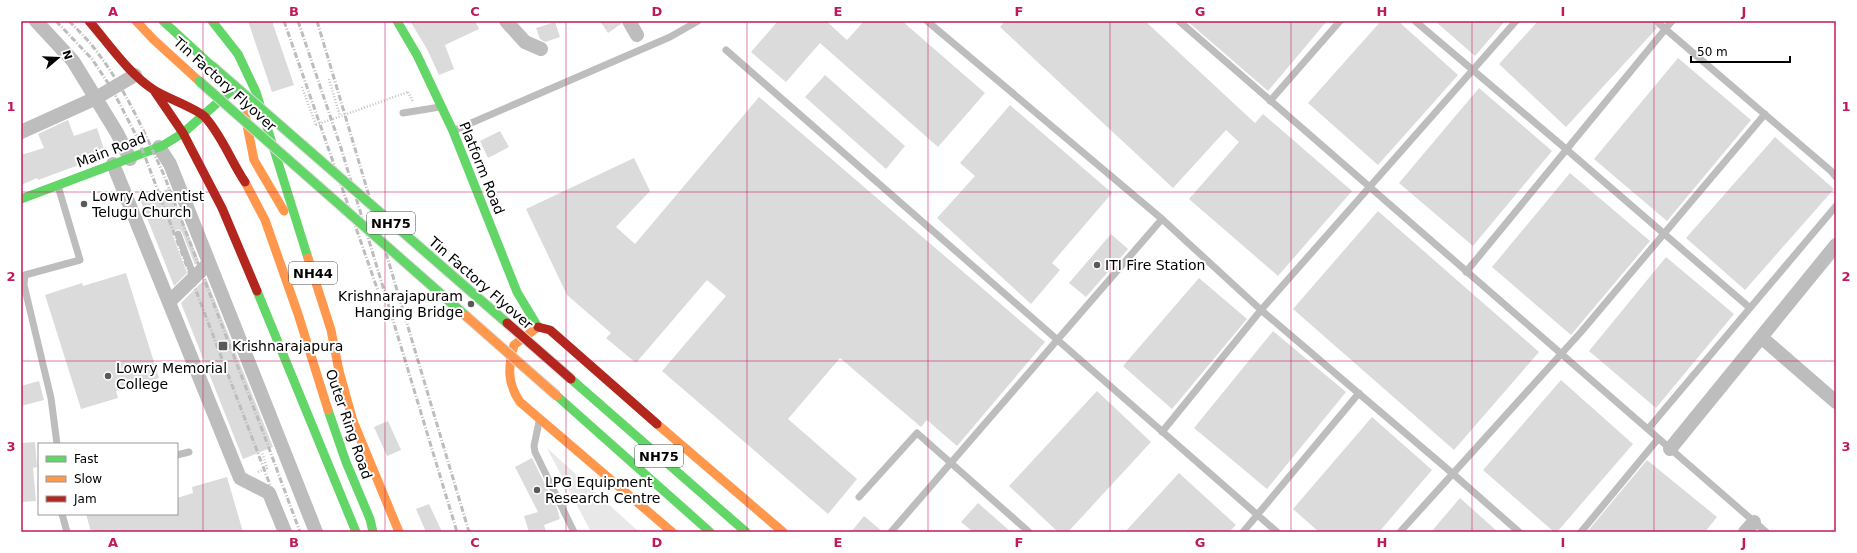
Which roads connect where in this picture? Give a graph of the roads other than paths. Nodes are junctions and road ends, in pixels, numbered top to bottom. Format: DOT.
graph roads {
  1 [pos="36,21"];
  2 [pos="89,21"];
  3 [pos="136,21"];
  4 [pos="163,21"];
  5 [pos="212,21"];
  6 [pos="398,21"];
  7 [pos="506,21"];
  8 [pos="629,21"];
  9 [pos="698,21"];
  10 [pos="928,21"];
  11 [pos="1179,21"];
  12 [pos="1340,21"];
  13 [pos="1415,21"];
  14 [pos="1516,21"];
  15 [pos="1656,21"];
  16 [pos="1672,21"];
  17 [pos="1665,29"];
  18 [pos="637,35"];
  19 [pos="541,49"];
  20 [pos="726,50"];
  21 [pos="1472,70"];
  22 [pos="249,74"];
  23 [pos="135,75"];
  24 [pos="154,90"];
  25 [pos="96,98"];
  26 [pos="1270,101"];
  27 [pos="442,107"];
  28 [pos="403,113"];
  29 [pos="1765,114"];
  30 [pos="204,116"];
  31 [pos="453,131"];
  32 [pos="21,132"];
  33 [pos="183,133"];
  34 [pos="159,147"];
  35 [pos="1566,149"];
  36 [pos="130,158"];
  37 [pos="114,164"];
  38 [pos="1836,177"];
  39 [pos="58,186"];
  40 [pos="1370,187"];
  41 [pos="21,199"];
  42 [pos="1836,206"];
  43 [pos="1162,219"];
  44 [pos="178,234"];
  45 [pos="1664,234"];
  46 [pos="1836,244"];
  47 [pos="208,264"];
  48 [pos="1466,272"];
  49 [pos="194,277"];
  50 [pos="316,282"];
  51 [pos="169,302"];
  52 [pos="1750,308"];
  53 [pos="1261,310"];
  54 [pos="538,328"];
  55 [pos="1761,337"];
  56 [pos="1057,340"];
  57 [pos="1561,354"];
  58 [pos="1359,393"];
  59 [pos="1836,402"];
  60 [pos="539,419"];
  61 [pos="1648,429"];
  62 [pos="1162,432"];
  63 [pos="1658,439"];
  64 [pos="57,443"];
  65 [pos="1670,449"];
  66 [pos="189,452"];
  67 [pos="178,456"];
  68 [pos="951,462"];
  69 [pos="1452,473"];
  70 [pos="859,497"];
  71 [pos="62,515"];
  72 [pos="1257,515"];
  73 [pos="1750,527"];
  74 [pos="895,530"];
  75 [pos="67,532"];
  76 [pos="285,532"];
  77 [pos="316,532"];
  78 [pos="356,532"];
  79 [pos="373,532"];
  80 [pos="400,532"];
  81 [pos="574,532"];
  82 [pos="672,532"];
  83 [pos="710,532"];
  84 [pos="746,532"];
  85 [pos="783,532"];
  86 [pos="1029,532"];
  87 [pos="1243,532"];
  88 [pos="1277,532"];
  89 [pos="1400,532"];
  90 [pos="1519,532"];
  91 [pos="1581,532"];
  92 [pos="1766,532"];
  1 -- 25 [label="street"];
  2 -- 23 [label="main road, Outer Ring Road / NH44"];
  3 -- 83 [label="main road, Tin Factory Flyover / NH75, bridge"];
  4 -- 84 [label="main road, Tin Factory Flyover / NH75, bridge"];
  5 -- 22 [label="main road, Outer Ring Road / NH44"];
  6 -- 27 [label="main road, Platform Road"];
  7 -- 19 [label="street"];
  8 -- 18 [label="street"];
  9 -- 31 [label="lane"];
  10 -- 43 [label="lane"];
  11 -- 26 [label="lane"];
  12 -- 26 [label="lane"];
  13 -- 21 [label="lane"];
  14 -- 21 [label="lane"];
  15 -- 17 [label="lane"];
  16 -- 17 [label="lane"];
  17 -- 29 [label="lane"];
  17 -- 35 [label="lane"];
  20 -- 56 [label="lane"];
  21 -- 35 [label="lane"];
  21 -- 40 [label="lane"];
  22 -- 30 [label="main road, Main Road"];
  22 -- 50 [label="main road, Outer Ring Road / NH44"];
  22 -- 50 [label="main road, Outer Ring Road / NH44"];
  23 -- 24 [label="main road, Outer Ring Road / NH44"];
  23 -- 25 [label="street"];
  24 -- 30 [label="main road, Outer Ring Road / NH44"];
  24 -- 33 [label="main road, Outer Ring Road"];
  25 -- 32 [label="street"];
  25 -- 36 [label="street"];
  26 -- 40 [label="lane"];
  27 -- 28 [label="lane"];
  27 -- 31 [label="main road, Platform Road"];
  29 -- 38 [label="lane"];
  29 -- 45 [label="lane"];
  30 -- 33 [label="main road, Main Road"];
  30 -- 79 [label="main road, Outer Ring Road / NH44"];
  31 -- 54 [label="main road, Platform Road"];
  33 -- 34 [label="main road, Main Road"];
  33 -- 78 [label="main road, Outer Ring Road"];
  34 -- 36 [label="main road, Main Road"];
  34 -- 47 [label="street"];
  35 -- 45 [label="lane"];
  35 -- 48 [label="lane"];
  36 -- 37 [label="main road, Main Road"];
  37 -- 39 [label="main road, Main Road"];
  37 -- 51 [label="street"];
  39 -- 41 [label="main road, Main Road"];
  39 -- 64 [label="lane"];
  40 -- 48 [label="lane"];
  40 -- 53 [label="lane"];
  42 -- 52 [label="lane"];
  43 -- 53 [label="lane"];
  43 -- 56 [label="lane"];
  44 -- 49 [label="lane"];
  45 -- 52 [label="lane"];
  45 -- 57 [label="lane"];
  46 -- 55 [label="street"];
  47 -- 49 [label="street"];
  47 -- 77 [label="street"];
  48 -- 57 [label="lane"];
  49 -- 51 [label="street"];
  50 -- 80 [label="main road, Outer Ring Road / NH44"];
  51 -- 76 [label="street"];
  52 -- 61 [label="lane"];
  53 -- 58 [label="lane"];
  53 -- 62 [label="lane"];
  54 -- 60 [label="main road"];
  54 -- 85 [label="main road"];
  55 -- 59 [label="street"];
  55 -- 65 [label="street"];
  56 -- 62 [label="lane"];
  56 -- 68 [label="lane"];
  57 -- 61 [label="lane"];
  57 -- 69 [label="lane"];
  58 -- 69 [label="lane"];
  58 -- 72 [label="lane"];
  60 -- 81 [label="lane"];
  60 -- 82 [label="main road"];
  61 -- 63 [label="lane"];
  62 -- 72 [label="lane"];
  63 -- 65 [label="lane"];
  63 -- 91 [label="lane"];
  65 -- 73 [label="lane"];
  66 -- 67 [label="lane"];
  68 -- 70 [label="lane"];
  68 -- 74 [label="lane"];
  68 -- 86 [label="lane"];
  69 -- 89 [label="lane"];
  69 -- 90 [label="lane"];
  71 -- 75 [label="lane"];
  72 -- 87 [label="lane"];
  72 -- 88 [label="lane"];
  73 -- 92 [label="lane"];
}
